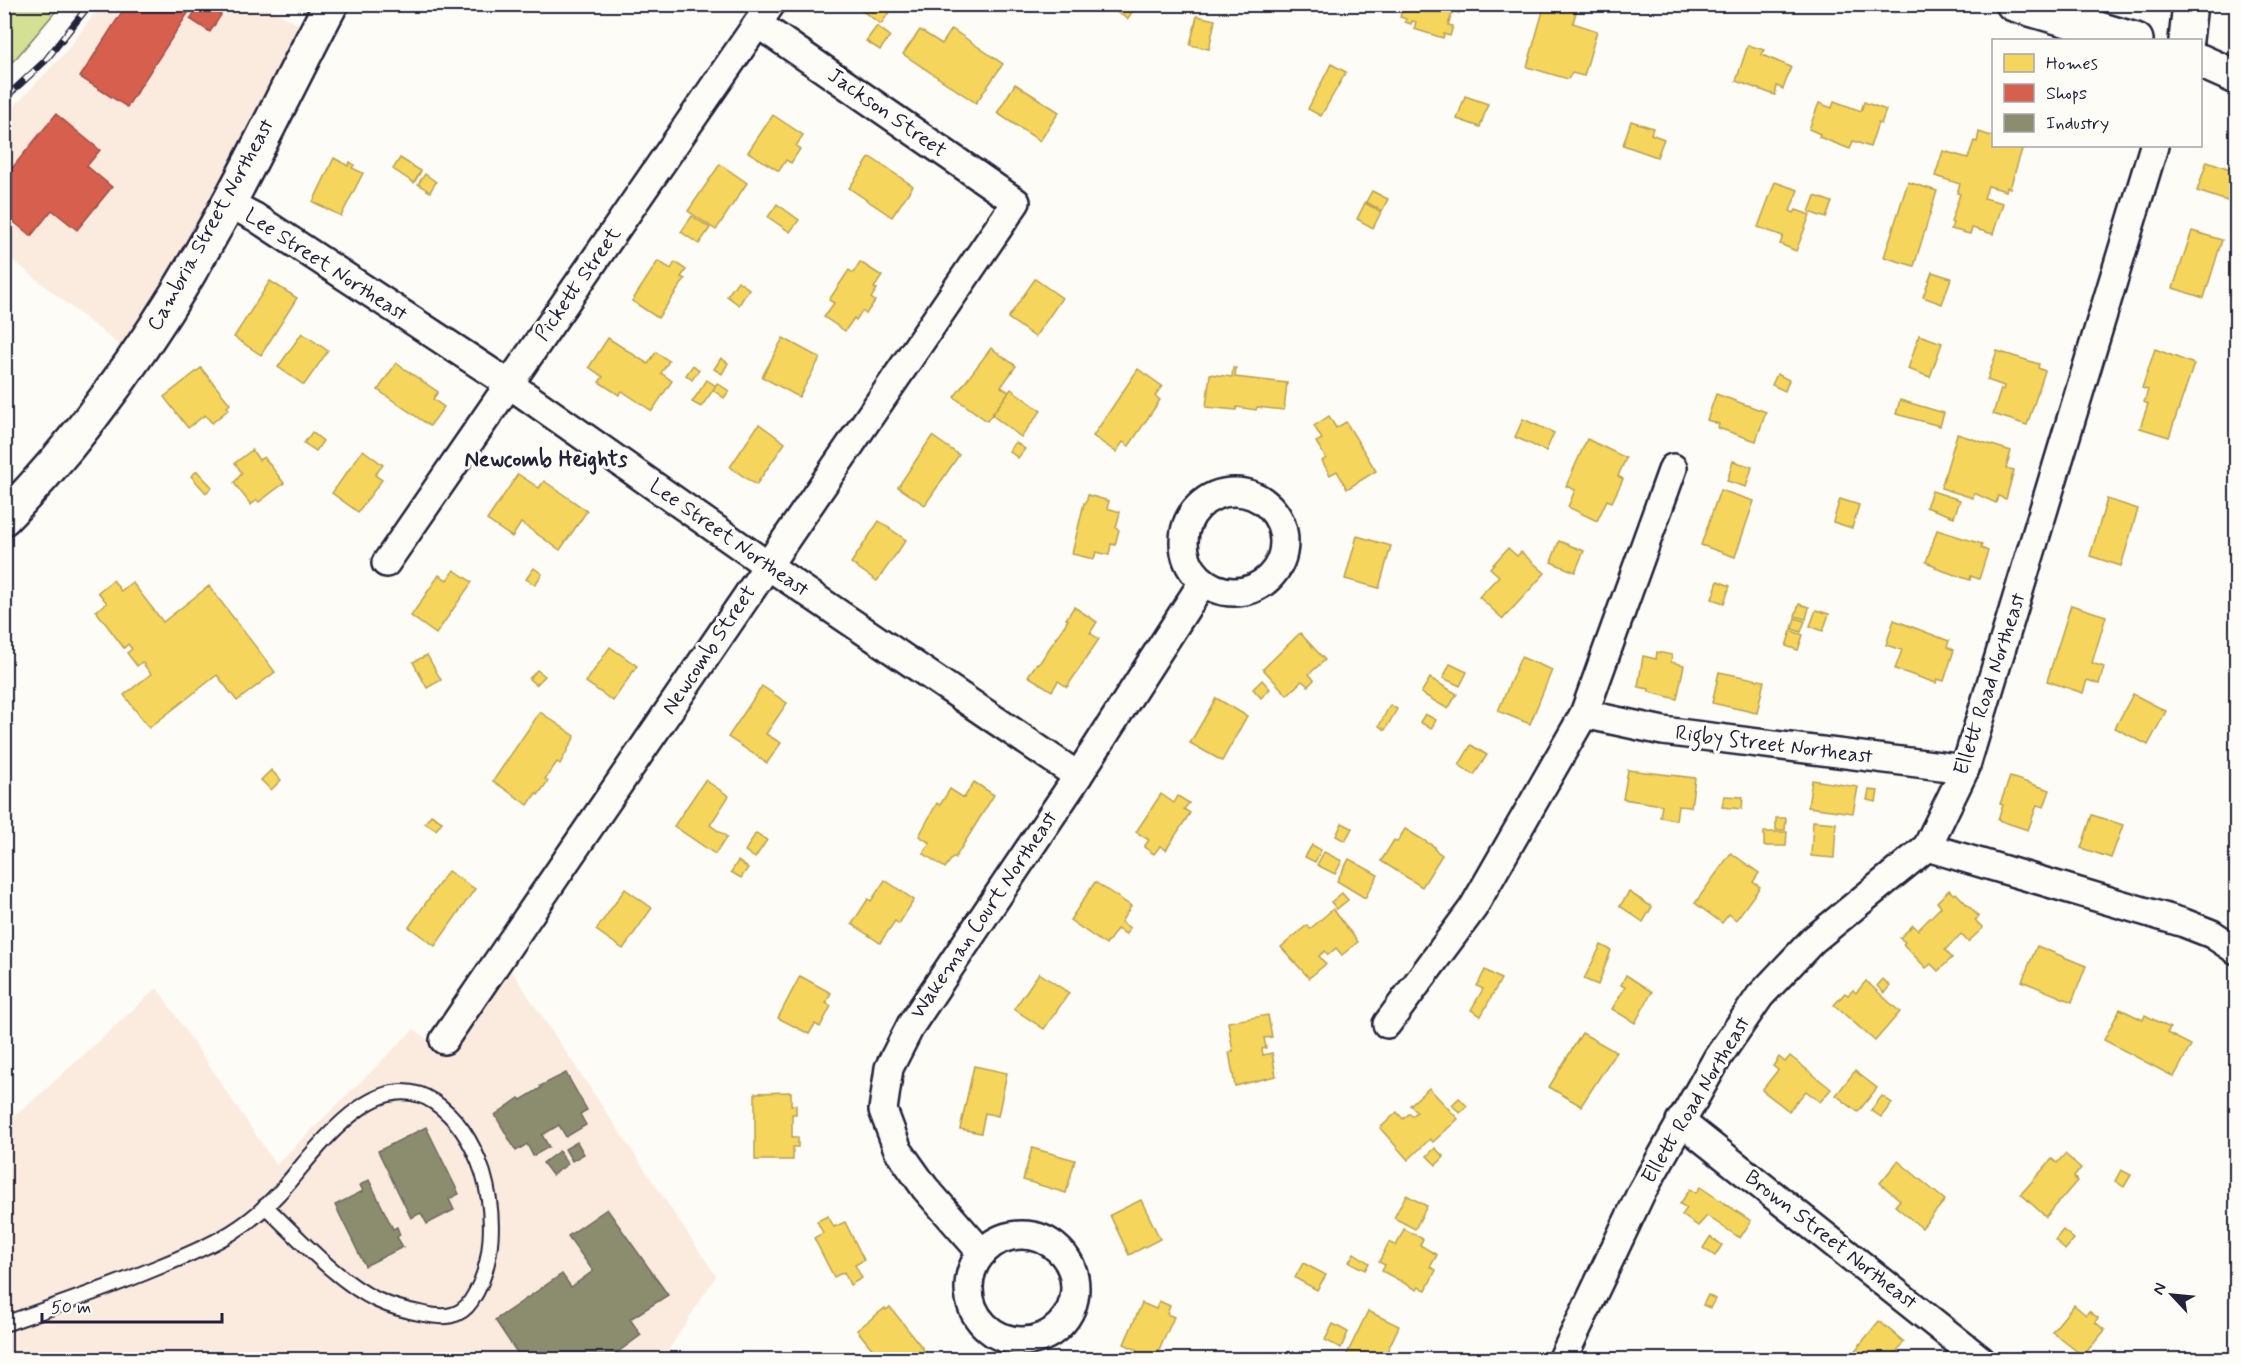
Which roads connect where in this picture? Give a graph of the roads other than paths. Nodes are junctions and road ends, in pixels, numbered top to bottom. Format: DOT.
graph roads {
  1 [pos="331,4"];
  2 [pos="2013,4"];
  3 [pos="2190,4"];
  4 [pos="765,14"];
  5 [pos="2133,39"];
  6 [pos="2186,39"];
  7 [pos="2202,62"];
  8 [pos="2236,77"];
  9 [pos="2154,147"];
  10 [pos="1016,202"];
  11 [pos="228,203"];
  12 [pos="508,384"];
  13 [pos="1673,468"];
  14 [pos="4,518"];
  15 [pos="386,563"];
  16 [pos="766,565"];
  17 [pos="1203,582"];
  18 [pos="1584,714"];
  19 [pos="1965,769"];
  20 [pos="1078,776"];
  21 [pos="1927,847"];
  22 [pos="2236,950"];
  23 [pos="1387,1024"];
  24 [pos="444,1040"];
  25 [pos="1680,1121"];
  26 [pos="265,1206"];
  27 [pos="982,1253"];
  28 [pos="4,1324"];
  29 [pos="1562,1359"];
  30 [pos="1981,1359"];
  1 -- 11 [label="main road, Cambria Street Northeast"];
  2 -- 5 [label="main road"];
  3 -- 6 [label="main road"];
  4 -- 10 [label="street, Jackson Street"];
  4 -- 12 [label="street, Pickett Street"];
  7 -- 8 [label="main road"];
  9 -- 19 [label="street, Ellett Road Northeast"];
  10 -- 16 [label="street, Newcomb Street"];
  11 -- 12 [label="street, Lee Street Northeast"];
  11 -- 14 [label="main road, Cambria Street Northeast"];
  12 -- 15 [label="street, Pickett Street"];
  12 -- 16 [label="street, Lee Street Northeast"];
  13 -- 18 [label="street"];
  16 -- 20 [label="street, Lee Street Northeast"];
  16 -- 24 [label="street, Newcomb Street"];
  17 -- 20 [label="street, Wakeman Court Northeast"];
  18 -- 19 [label="street, Rigby Street Northeast"];
  18 -- 23 [label="street"];
  19 -- 21 [label="street, Ellett Road Northeast"];
  20 -- 27 [label="street, Wakeman Court Northeast"];
  21 -- 22 [label="street"];
  21 -- 25 [label="street, Ellett Road Northeast"];
  25 -- 29 [label="street, Ellett Road Northeast"];
  25 -- 30 [label="street, Brown Street Northeast"];
  26 -- 26 [label="lane"];
  26 -- 28 [label="lane"];
}
